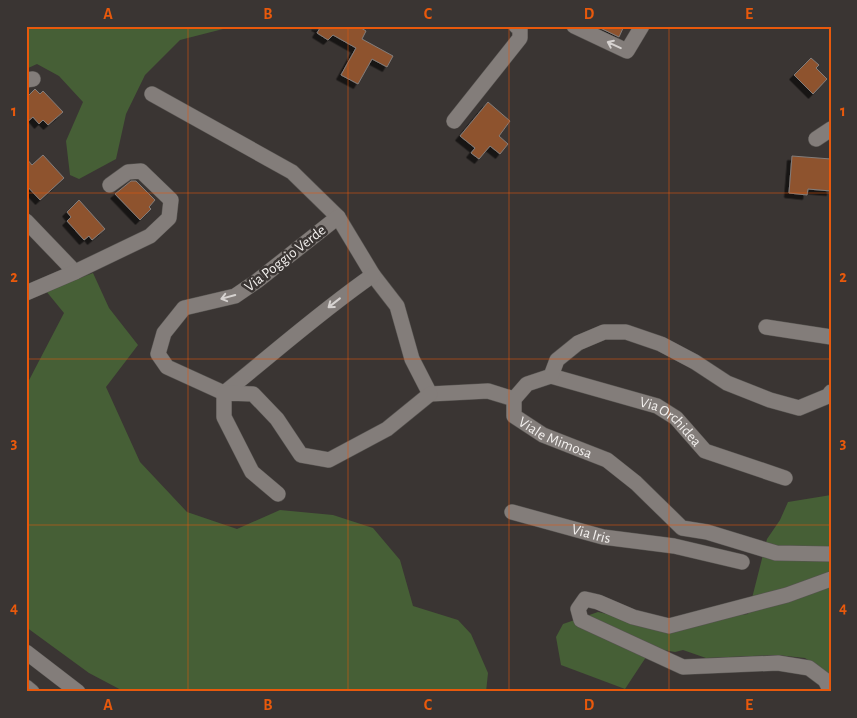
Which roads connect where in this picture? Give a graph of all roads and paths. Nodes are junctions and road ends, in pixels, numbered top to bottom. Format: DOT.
graph roads {
  1 [pos="516,26"];
  2 [pos="574,26"];
  3 [pos="642,26"];
  4 [pos="152,94"];
  5 [pos="454,121"];
  6 [pos="831,129"];
  7 [pos="816,140"];
  8 [pos="110,185"];
  9 [pos="338,217"];
  10 [pos="26,221"];
  11 [pos="74,272"];
  12 [pos="373,275"];
  13 [pos="26,293"];
  14 [pos="766,328"];
  15 [pos="831,337"];
  16 [pos="551,376"];
  17 [pos="831,392"];
  18 [pos="224,393"];
  19 [pos="430,394"];
  20 [pos="514,399"];
  21 [pos="785,478"];
  22 [pos="278,494"];
  23 [pos="512,512"];
  24 [pos="682,528"];
  25 [pos="674,546"];
  26 [pos="831,554"];
  27 [pos="742,562"];
  28 [pos="831,579"];
  29 [pos="26,652"];
  30 [pos="26,687"];
  31 [pos="32,692"];
  32 [pos="78,692"];
  33 [pos="831,692"];
  1 -- 5 [label="street"];
  3 -- 2 [label="street, one-way"];
  4 -- 9 [label="street, Via Poggio Verde"];
  6 -- 7 [label="street"];
  8 -- 11 [label="street"];
  9 -- 12 [label="street, Via Poggio Verde"];
  9 -- 18 [label="street, Via Poggio Verde, one-way"];
  10 -- 11 [label="street"];
  11 -- 13 [label="street"];
  12 -- 18 [label="street, one-way"];
  12 -- 19 [label="street, Via Poggio Verde"];
  14 -- 15 [label="street"];
  16 -- 17 [label="street"];
  16 -- 20 [label="street, Viale Mimosa"];
  16 -- 21 [label="street, Via Orchidea"];
  18 -- 19 [label="street, Via Poggio Verde"];
  18 -- 22 [label="street"];
  19 -- 20 [label="street"];
  20 -- 24 [label="street, Viale Mimosa"];
  23 -- 25 [label="street, Via Iris"];
  24 -- 25 [label="street"];
  24 -- 26 [label="street"];
  25 -- 27 [label="street, Via Iris"];
  28 -- 33 [label="street"];
  29 -- 32 [label="street"];
  30 -- 31 [label="street"];
}
